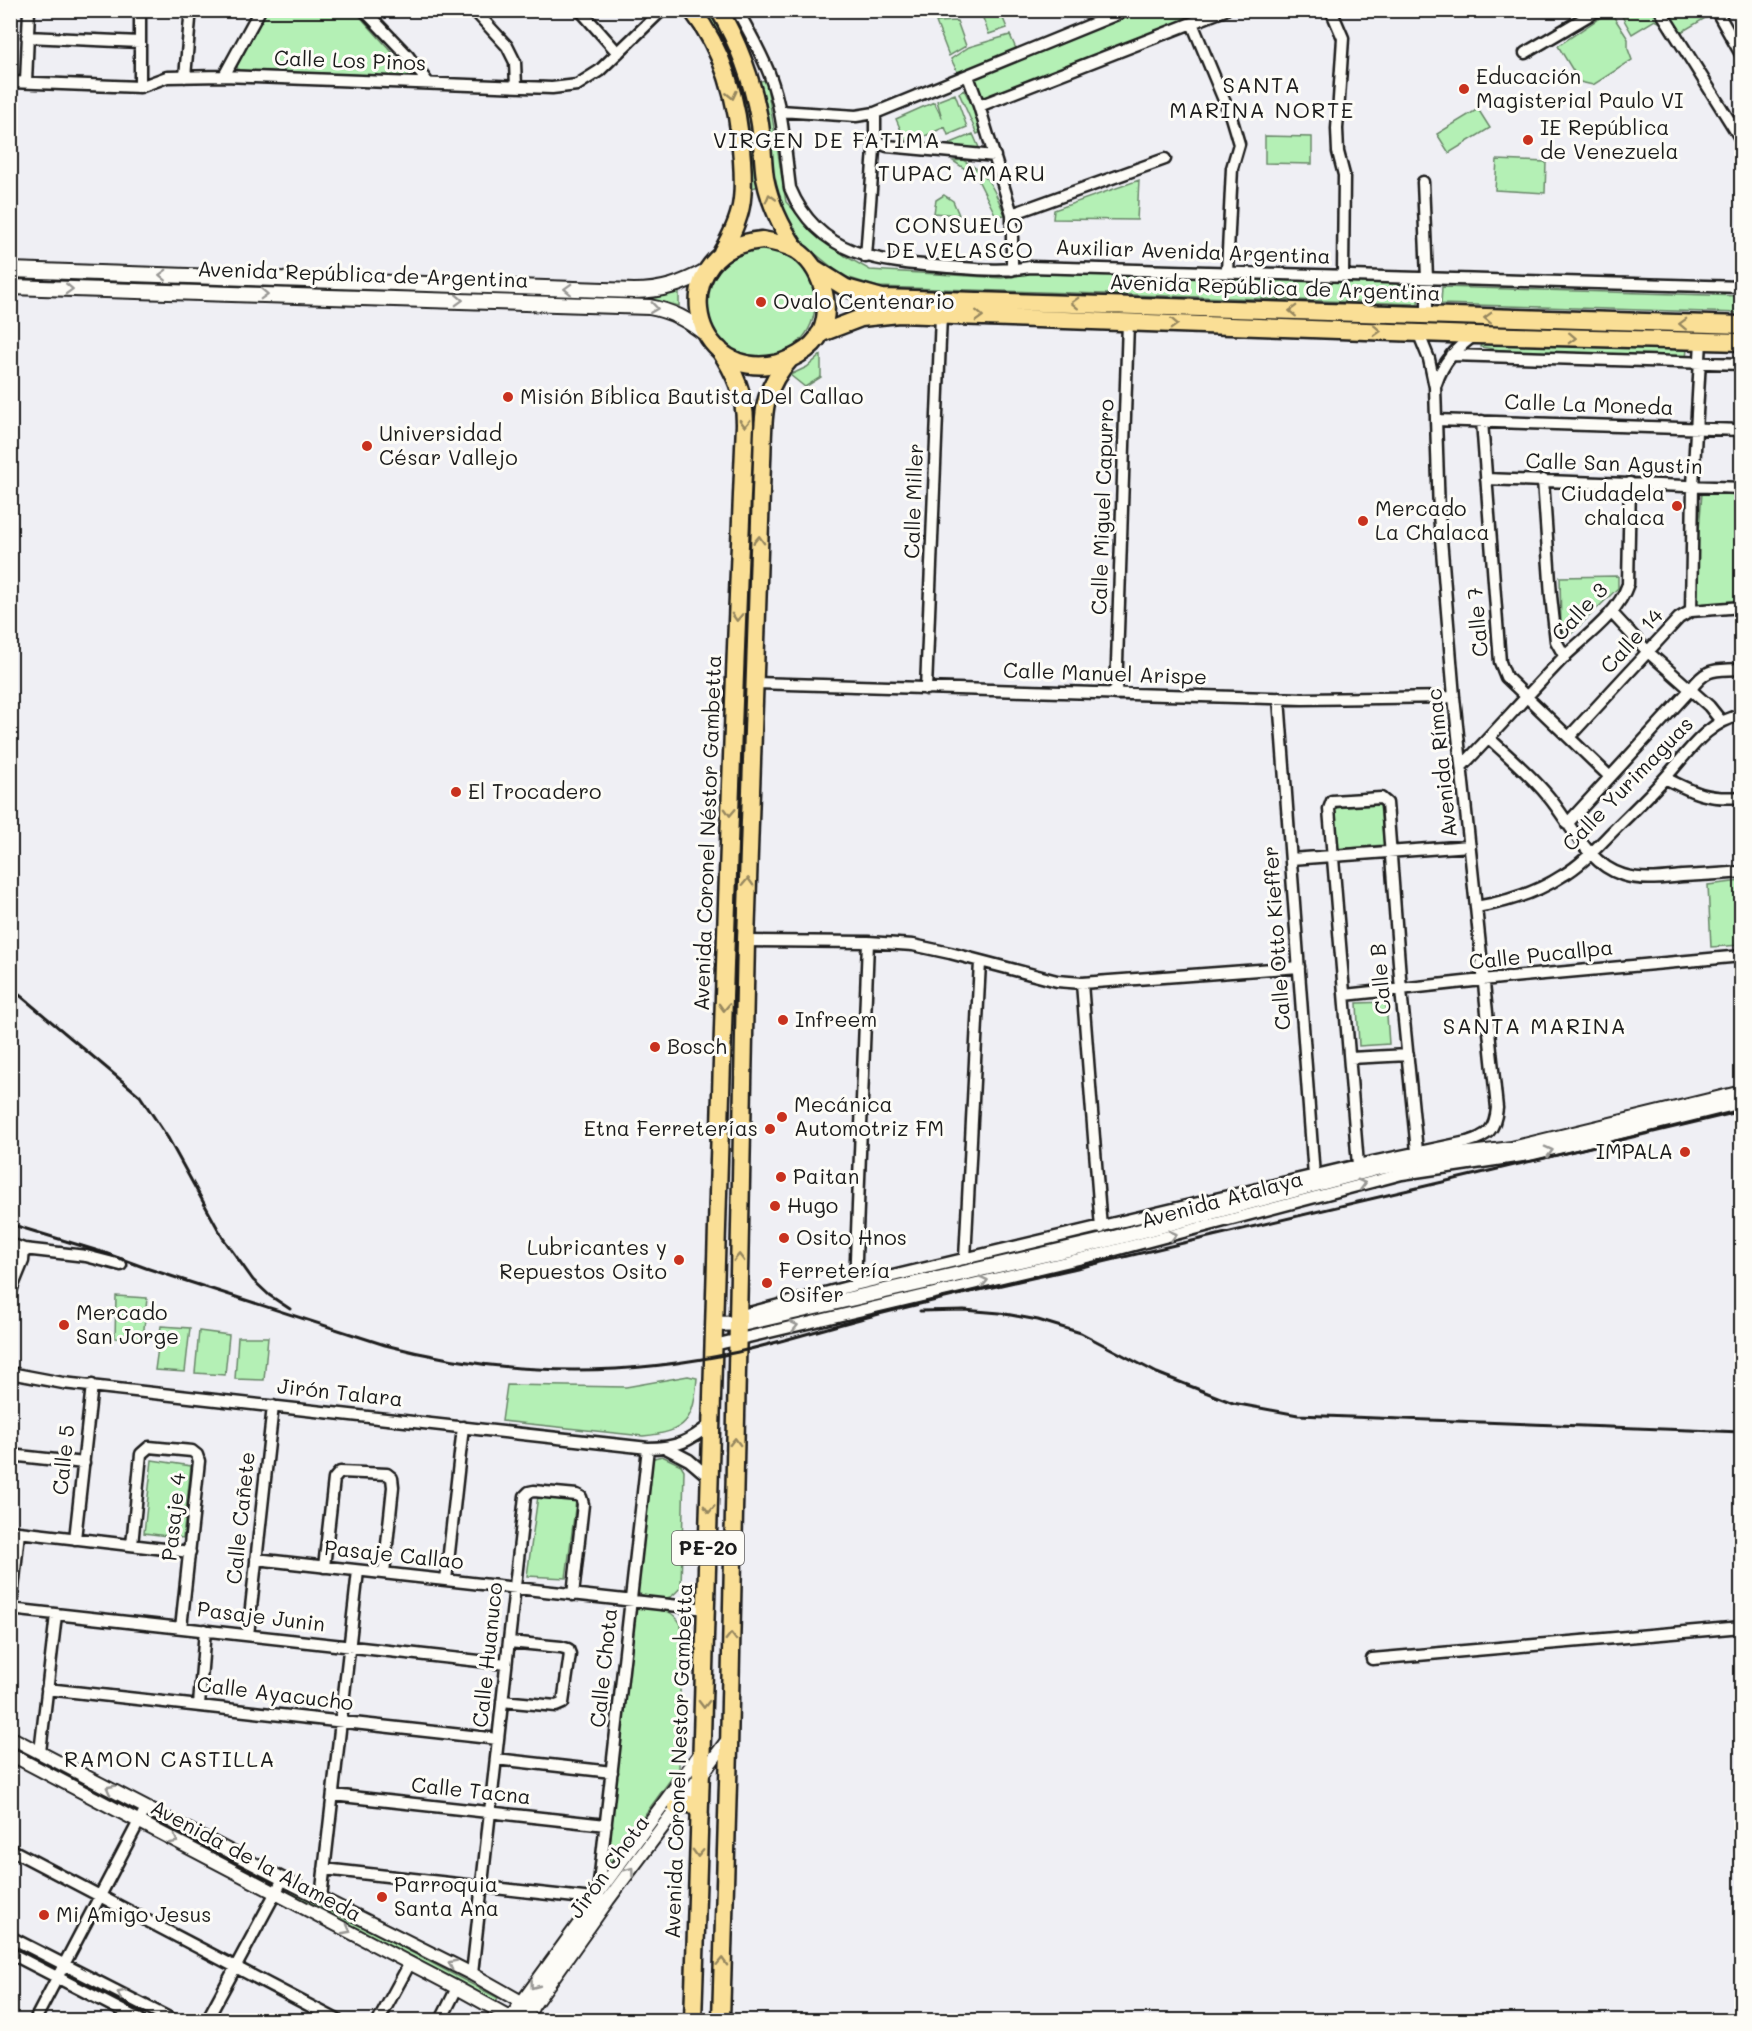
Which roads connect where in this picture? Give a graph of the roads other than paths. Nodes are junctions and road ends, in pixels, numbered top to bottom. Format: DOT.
graph roads {
  1 [pos="28,10"];
  2 [pos="140,10"];
  3 [pos="193,10"];
  4 [pos="260,10"];
  5 [pos="364,10"];
  6 [pos="474,10"];
  7 [pos="580,10"];
  8 [pos="662,10"];
  9 [pos="692,10"];
  10 [pos="719,10"];
  11 [pos="737,10"];
  12 [pos="1127,10"];
  13 [pos="1225,10"];
  14 [pos="1331,10"];
  15 [pos="1598,10"];
  16 [pos="1660,10"];
  17 [pos="1716,10"];
  18 [pos="1192,23"];
  19 [pos="27,37"];
  20 [pos="140,42"];
  21 [pos="618,53"];
  22 [pos="1525,53"];
  23 [pos="1742,56"];
  24 [pos="224,76"];
  25 [pos="968,76"];
  26 [pos="185,77"];
  27 [pos="10,82"];
  28 [pos="26,82"];
  29 [pos="428,83"];
  30 [pos="140,87"];
  31 [pos="516,87"];
  32 [pos="979,106"];
  33 [pos="780,111"];
  34 [pos="875,113"];
  35 [pos="875,136"];
  36 [pos="1742,141"];
  37 [pos="995,156"];
  38 [pos="1165,159"];
  39 [pos="1423,182"];
  40 [pos="1012,214"];
  41 [pos="796,250"];
  42 [pos="721,254"];
  43 [pos="866,257"];
  44 [pos="814,268"];
  45 [pos="10,270"];
  46 [pos="1012,270"];
  47 [pos="706,271"];
  48 [pos="1227,272"];
  49 [pos="1343,275"];
  50 [pos="1427,278"];
  51 [pos="423,284"];
  52 [pos="10,287"];
  53 [pos="1742,287"];
  54 [pos="526,288"];
  55 [pos="608,290"];
  56 [pos="423,299"];
  57 [pos="526,302"];
  58 [pos="608,305"];
  59 [pos="941,315"];
  60 [pos="1427,316"];
  61 [pos="1128,322"];
  62 [pos="1742,325"];
  63 [pos="1418,332"];
  64 [pos="819,334"];
  65 [pos="707,335"];
  66 [pos="1476,335"];
  67 [pos="1701,341"];
  68 [pos="1742,342"];
  69 [pos="719,349"];
  70 [pos="1451,355"];
  71 [pos="790,358"];
  72 [pos="1700,363"];
  73 [pos="1742,364"];
  74 [pos="1435,387"];
  75 [pos="1436,420"];
  76 [pos="1482,421"];
  77 [pos="1697,428"];
  78 [pos="1742,430"];
  79 [pos="1486,479"];
  80 [pos="1543,480"];
  81 [pos="1629,483"];
  82 [pos="1693,486"];
  83 [pos="1742,488"];
  84 [pos="1742,607"];
  85 [pos="1611,612"];
  86 [pos="1691,612"];
  87 [pos="1648,652"];
  88 [pos="1565,657"];
  89 [pos="1742,669"];
  90 [pos="754,683"];
  91 [pos="926,689"];
  92 [pos="1690,689"];
  93 [pos="1116,694"];
  94 [pos="1454,697"];
  95 [pos="1527,697"];
  96 [pos="1279,698"];
  97 [pos="1742,714"];
  98 [pos="1721,721"];
  99 [pos="1569,737"];
  100 [pos="1490,738"];
  101 [pos="1462,765"];
  102 [pos="1609,776"];
  103 [pos="1665,778"];
  104 [pos="1742,796"];
  105 [pos="1567,824"];
  106 [pos="1470,846"];
  107 [pos="1391,852"];
  108 [pos="1592,853"];
  109 [pos="1333,856"];
  110 [pos="1291,860"];
  111 [pos="1742,872"];
  112 [pos="1476,907"];
  113 [pos="746,941"];
  114 [pos="868,942"];
  115 [pos="1742,956"];
  116 [pos="980,962"];
  117 [pos="1299,967"];
  118 [pos="1483,981"];
  119 [pos="1082,983"];
  120 [pos="1401,990"];
  121 [pos="1345,995"];
  122 [pos="1408,1055"];
  123 [pos="1350,1058"];
  124 [pos="1742,1093"];
  125 [pos="1742,1103"];
  126 [pos="1490,1132"];
  127 [pos="1417,1151"];
  128 [pos="1358,1165"];
  129 [pos="1314,1176"];
  130 [pos="1101,1228"];
  131 [pos="11,1246"];
  132 [pos="24,1249"];
  133 [pos="965,1259"];
  134 [pos="121,1265"];
  135 [pos="855,1286"];
  136 [pos="10,1293"];
  137 [pos="715,1324"];
  138 [pos="737,1327"];
  139 [pos="714,1345"];
  140 [pos="10,1373"];
  141 [pos="92,1385"];
  142 [pos="273,1406"];
  143 [pos="711,1423"];
  144 [pos="463,1427"];
  145 [pos="648,1448"];
  146 [pos="666,1448"];
  147 [pos="10,1455"];
  148 [pos="84,1463"];
  149 [pos="710,1478"];
  150 [pos="15,1532"];
  151 [pos="75,1539"];
  152 [pos="132,1545"];
  153 [pos="190,1552"];
  154 [pos="256,1559"];
  155 [pos="324,1567"];
  156 [pos="358,1571"];
  157 [pos="384,1573"];
  158 [pos="446,1580"];
  159 [pos="515,1588"];
  160 [pos="573,1595"];
  161 [pos="631,1601"];
  162 [pos="11,1609"];
  163 [pos="706,1610"];
  164 [pos="56,1615"];
  165 [pos="1742,1627"];
  166 [pos="181,1628"];
  167 [pos="205,1630"];
  168 [pos="248,1635"];
  169 [pos="509,1642"];
  170 [pos="349,1647"];
  171 [pos="1372,1659"];
  172 [pos="506,1664"];
  173 [pos="47,1689"];
  174 [pos="502,1701"];
  175 [pos="199,1705"];
  176 [pos="341,1722"];
  177 [pos="10,1737"];
  178 [pos="729,1738"];
  179 [pos="498,1739"];
  180 [pos="703,1750"];
  181 [pos="40,1752"];
  182 [pos="10,1754"];
  183 [pos="496,1759"];
  184 [pos="612,1772"];
  185 [pos="702,1773"];
  186 [pos="333,1795"];
  187 [pos="677,1807"];
  188 [pos="146,1808"];
  189 [pos="490,1812"];
  190 [pos="700,1816"];
  191 [pos="139,1822"];
  192 [pos="606,1825"];
  193 [pos="10,1849"];
  194 [pos="324,1869"];
  195 [pos="283,1879"];
  196 [pos="482,1886"];
  197 [pos="275,1893"];
  198 [pos="100,1896"];
  199 [pos="321,1898"];
  200 [pos="601,1898"];
  201 [pos="10,1937"];
  202 [pos="10,1953"];
  203 [pos="410,1963"];
  204 [pos="64,1965"];
  205 [pos="236,1967"];
  206 [pos="472,1974"];
  207 [pos="57,1977"];
  208 [pos="457,1988"];
  209 [pos="526,2005"];
  210 [pos="34,2020"];
  211 [pos="140,2020"];
  212 [pos="173,2020"];
  213 [pos="207,2020"];
  214 [pos="337,2020"];
  215 [pos="379,2020"];
  216 [pos="441,2020"];
  217 [pos="514,2020"];
  218 [pos="693,2020"];
  219 [pos="721,2020"];
  1 -- 19 [label="street"];
  2 -- 20 [label="street"];
  3 -- 26 [label="street"];
  4 -- 24 [label="street"];
  5 -- 29 [label="street"];
  6 -- 31 [label="street"];
  7 -- 21 [label="street"];
  8 -- 21 [label="street, Calle Los Pinos"];
  9 -- 42 [label="main road, one-way"];
  41 -- 10 [label="main road, one-way"];
  11 -- 33 [label="street, Auxiliar Avenida Argentina"];
  12 -- 25 [label="street"];
  13 -- 18 [label="street"];
  14 -- 49 [label="street"];
  15 -- 22 [label="street"];
  16 -- 36 [label="street"];
  17 -- 23 [label="street"];
  18 -- 32 [label="street"];
  18 -- 48 [label="street"];
  19 -- 20 [label="street"];
  19 -- 28 [label="street"];
  20 -- 30 [label="street"];
  21 -- 31 [label="street, Calle Los Pinos"];
  24 -- 26 [label="street, Calle Los Pinos"];
  24 -- 29 [label="street, Calle Los Pinos"];
  25 -- 32 [label="street"];
  25 -- 34 [label="street"];
  26 -- 30 [label="street, Calle Los Pinos"];
  27 -- 28 [label="street, Calle Los Pinos"];
  28 -- 30 [label="street, Calle Los Pinos"];
  29 -- 31 [label="street, Calle Los Pinos"];
  32 -- 37 [label="street"];
  33 -- 34 [label="street"];
  33 -- 43 [label="street, Auxiliar Avenida Argentina"];
  34 -- 35 [label="street"];
  35 -- 37 [label="street"];
  35 -- 43 [label="street"];
  37 -- 40 [label="street"];
  38 -- 40 [label="street"];
  39 -- 50 [label="street"];
  40 -- 46 [label="street"];
  41 -- 42 [label="main road"];
  41 -- 44 [label="main road"];
  42 -- 47 [label="main road"];
  43 -- 46 [label="street, Auxiliar Avenida Argentina"];
  60 -- 44 [label="main road, Avenida República de Argentina, one-way"];
  44 -- 64 [label="main road"];
  51 -- 45 [label="main road, Avenida República de Argentina, one-way"];
  46 -- 48 [label="street, Auxiliar Avenida Argentina"];
  47 -- 55 [label="main road, Avenida República de Argentina"];
  47 -- 65 [label="main road"];
  48 -- 49 [label="street, Auxiliar Avenida Argentina"];
  49 -- 50 [label="street, Auxiliar Avenida Argentina"];
  50 -- 53 [label="street, Auxiliar Avenida Argentina"];
  50 -- 60 [label="street"];
  51 -- 54 [label="main road, Avenida República de Argentina"];
  51 -- 56 [label="main road"];
  52 -- 56 [label="main road, Avenida República de Argentina, one-way"];
  55 -- 54 [label="main road, Avenida República de Argentina, one-way"];
  54 -- 57 [label="main road"];
  55 -- 58 [label="main road"];
  56 -- 57 [label="main road, Avenida República de Argentina, one-way"];
  57 -- 58 [label="main road, Avenida República de Argentina"];
  58 -- 65 [label="main road, Avenida República de Argentina, one-way"];
  59 -- 61 [label="main road, Avenida República de Argentina, one-way"];
  59 -- 64 [label="main road, Avenida República de Argentina"];
  59 -- 91 [label="street, Calle Miller"];
  62 -- 60 [label="main road, Avenida República de Argentina, one-way"];
  61 -- 63 [label="main road, Avenida República de Argentina, one-way"];
  61 -- 93 [label="street, Calle Miguel Capurro"];
  63 -- 66 [label="main road, Avenida República de Argentina"];
  63 -- 74 [label="street, Avenida Rímac"];
  64 -- 71 [label="main road"];
  65 -- 69 [label="main road"];
  66 -- 67 [label="main road, Avenida República de Argentina, one-way"];
  66 -- 70 [label="street, Avenida Rímac"];
  67 -- 68 [label="main road, Avenida República de Argentina"];
  67 -- 72 [label="street"];
  69 -- 71 [label="main road"];
  69 -- 137 [label="main road, Avenida Coronel Néstor Gambetta, one-way"];
  70 -- 72 [label="street"];
  70 -- 74 [label="street, Avenida Rímac"];
  90 -- 71 [label="main road, Avenida Coronel Néstor Gambetta, one-way"];
  72 -- 73 [label="street"];
  72 -- 77 [label="street"];
  74 -- 75 [label="street, Avenida Rímac"];
  75 -- 76 [label="street, Calle La Moneda"];
  75 -- 94 [label="street, Avenida Rímac"];
  76 -- 77 [label="street, Calle La Moneda"];
  76 -- 79 [label="street, Calle 7"];
  77 -- 78 [label="street, Calle La Moneda"];
  77 -- 82 [label="street"];
  79 -- 80 [label="street, Calle San Agustin"];
  79 -- 95 [label="street, Calle 7"];
  80 -- 81 [label="street, Calle San Agustin"];
  80 -- 88 [label="street"];
  81 -- 82 [label="street, Calle San Agustin"];
  81 -- 85 [label="street, Calle 3"];
  82 -- 83 [label="street, Calle San Agustin"];
  82 -- 86 [label="street"];
  84 -- 86 [label="street, Calle 14"];
  85 -- 87 [label="street"];
  85 -- 88 [label="street, Calle 3"];
  86 -- 87 [label="street, Calle 14"];
  87 -- 92 [label="street"];
  87 -- 99 [label="street, Calle 14"];
  88 -- 95 [label="street, Calle 3"];
  89 -- 92 [label="street"];
  90 -- 91 [label="street, Calle Manuel Arispe"];
  113 -- 90 [label="main road, Avenida Coronel Néstor Gambetta, one-way"];
  91 -- 93 [label="street, Calle Manuel Arispe"];
  92 -- 98 [label="street"];
  92 -- 102 [label="street"];
  93 -- 96 [label="street, Calle Manuel Arispe"];
  94 -- 96 [label="street, Calle Manuel Arispe"];
  94 -- 101 [label="street, Avenida Rímac"];
  95 -- 99 [label="street, Calle 7"];
  95 -- 100 [label="street, Calle 3"];
  96 -- 110 [label="street, Calle Otto Kieffer"];
  97 -- 98 [label="street, Calle Yurimaguas"];
  98 -- 103 [label="street, Calle Yurimaguas"];
  99 -- 102 [label="street, Calle 7"];
  100 -- 101 [label="street, Calle 3"];
  100 -- 105 [label="street"];
  101 -- 106 [label="street, Avenida Rímac"];
  102 -- 105 [label="street"];
  103 -- 104 [label="street"];
  103 -- 108 [label="street, Calle Yurimaguas"];
  105 -- 108 [label="street"];
  106 -- 107 [label="street"];
  106 -- 112 [label="street, Avenida Rímac"];
  107 -- 109 [label="street"];
  107 -- 109 [label="street, Calle B"];
  107 -- 120 [label="street, Calle B"];
  108 -- 111 [label="street"];
  108 -- 112 [label="street, Calle Yurimaguas"];
  109 -- 110 [label="street"];
  109 -- 121 [label="street"];
  110 -- 117 [label="street, Calle Otto Kieffer"];
  112 -- 118 [label="street, Avenida Rímac"];
  113 -- 114 [label="street"];
  138 -- 113 [label="main road, Avenida Coronel Néstor Gambetta, one-way"];
  114 -- 116 [label="street"];
  114 -- 135 [label="street"];
  115 -- 118 [label="street, Calle Pucallpa"];
  116 -- 119 [label="street"];
  116 -- 133 [label="street"];
  117 -- 119 [label="street"];
  117 -- 129 [label="street, Calle Otto Kieffer"];
  118 -- 120 [label="street, Calle Pucallpa"];
  118 -- 126 [label="street, Avenida Rímac"];
  119 -- 130 [label="street"];
  120 -- 121 [label="street, Calle Pucallpa"];
  120 -- 122 [label="street, Calle B"];
  121 -- 123 [label="street"];
  122 -- 123 [label="street"];
  122 -- 127 [label="street, Calle B"];
  123 -- 128 [label="street"];
  124 -- 138 [label="main road, Avenida Atalaya"];
  138 -- 125 [label="street, Avenida Atalaya, one-way"];
  126 -- 127 [label="street, Avenida Atalaya"];
  127 -- 128 [label="street, Avenida Atalaya"];
  128 -- 129 [label="street, Avenida Atalaya"];
  129 -- 130 [label="street, Avenida Atalaya"];
  130 -- 133 [label="street, Avenida Atalaya"];
  131 -- 132 [label="street"];
  132 -- 134 [label="street"];
  132 -- 136 [label="street"];
  133 -- 135 [label="street, Avenida Atalaya"];
  135 -- 138 [label="street, Avenida Atalaya"];
  137 -- 138 [label="main road, Avenida Atalaya"];
  137 -- 139 [label="main road, Avenida Coronel Nestor Gambetta / PE-20"];
  138 -- 139 [label="street, Avenida Atalaya"];
  178 -- 138 [label="main road, PE-20, one-way"];
  139 -- 143 [label="main road, Avenida Coronel Nestor Gambetta / PE-20"];
  140 -- 141 [label="street, Jirón Talara"];
  141 -- 142 [label="street, Jirón Talara"];
  141 -- 148 [label="street, Calle 5"];
  142 -- 144 [label="street, Jirón Talara"];
  142 -- 154 [label="street, Calle Cañete"];
  143 -- 146 [label="street, Jirón Talara"];
  143 -- 149 [label="main road, Avenida Coronel Nestor Gambetta / PE-20"];
  144 -- 145 [label="street, Jirón Talara"];
  144 -- 158 [label="street"];
  145 -- 146 [label="street, Jirón Talara"];
  145 -- 161 [label="street, Calle Chota"];
  146 -- 149 [label="street, Jirón Talara"];
  147 -- 148 [label="street"];
  148 -- 151 [label="street, Calle 5"];
  149 -- 163 [label="main road, Avenida Coronel Nestor Gambetta / PE-20, one-way"];
  150 -- 151 [label="street"];
  150 -- 162 [label="street"];
  151 -- 152 [label="street"];
  152 -- 153 [label="street"];
  152 -- 153 [label="street, Pasaje 4"];
  153 -- 166 [label="street, Pasaje 4"];
  154 -- 155 [label="street, Pasaje Callao"];
  154 -- 168 [label="street, Calle Cañete"];
  155 -- 156 [label="street, Pasaje Callao"];
  155 -- 157 [label="street"];
  156 -- 157 [label="street, Pasaje Callao"];
  156 -- 170 [label="street"];
  157 -- 158 [label="street, Pasaje Callao"];
  158 -- 159 [label="street, Pasaje Callao"];
  159 -- 160 [label="street, Pasaje Callao"];
  159 -- 160 [label="street, Calle Huanuco"];
  159 -- 169 [label="street, Calle Huanuco"];
  160 -- 161 [label="street, Pasaje Callao"];
  161 -- 163 [label="street, Pasaje Callao"];
  161 -- 184 [label="street, Calle Chota"];
  162 -- 164 [label="street, Pasaje Junin"];
  163 -- 180 [label="main road, Avenida Coronel Nestor Gambetta / PE-20, one-way"];
  164 -- 166 [label="street, Pasaje Junin"];
  164 -- 173 [label="street"];
  165 -- 171 [label="street"];
  166 -- 167 [label="street, Pasaje Junin"];
  167 -- 168 [label="street, Pasaje Junin"];
  167 -- 175 [label="street"];
  168 -- 170 [label="street, Pasaje Junin"];
  169 -- 172 [label="street, Calle Huanuco"];
  169 -- 174 [label="street"];
  170 -- 172 [label="street, Pasaje Junin"];
  170 -- 176 [label="street"];
  172 -- 174 [label="street, Calle Huanuco"];
  173 -- 175 [label="street, Calle Ayacucho"];
  173 -- 181 [label="street"];
  174 -- 179 [label="street, Calle Huanuco"];
  175 -- 176 [label="street, Calle Ayacucho"];
  176 -- 179 [label="street, Calle Ayacucho"];
  176 -- 186 [label="street"];
  177 -- 181 [label="street, Avenida de la Alameda"];
  178 -- 185 [label="street, Jirón Chota"];
  219 -- 178 [label="main road, PE-20, one-way"];
  179 -- 183 [label="street, Calle Huanuco"];
  180 -- 185 [label="main road, Avenida Coronel Nestor Gambetta / PE-20"];
  180 -- 200 [label="street, Jirón Chota"];
  188 -- 181 [label="street, Avenida de la Alameda, one-way"];
  182 -- 191 [label="street, Avenida de la Alameda"];
  183 -- 184 [label="street"];
  183 -- 189 [label="street, Calle Huanuco"];
  184 -- 192 [label="street, Calle Chota"];
  185 -- 187 [label="street, Jirón Chota"];
  185 -- 190 [label="main road, Avenida Coronel Nestor Gambetta / PE-20"];
  186 -- 189 [label="street, Calle Tacna"];
  186 -- 194 [label="street"];
  187 -- 190 [label="main road"];
  200 -- 187 [label="street, Jirón Chota, one-way"];
  188 -- 191 [label="street"];
  188 -- 195 [label="street, Avenida de la Alameda"];
  189 -- 192 [label="street, Calle Tacna"];
  189 -- 196 [label="street, Calle Huanuco"];
  190 -- 218 [label="main road, Avenida Coronel Nestor Gambetta / PE-20, one-way"];
  191 -- 197 [label="street, Avenida de la Alameda, one-way"];
  191 -- 198 [label="street"];
  192 -- 200 [label="street, Calle Chota"];
  193 -- 198 [label="street"];
  194 -- 196 [label="street"];
  194 -- 199 [label="street"];
  195 -- 197 [label="street"];
  195 -- 199 [label="street, Avenida de la Alameda"];
  196 -- 200 [label="street"];
  196 -- 206 [label="street, Calle Huanuco"];
  197 -- 203 [label="street, Avenida de la Alameda, one-way"];
  197 -- 205 [label="street"];
  198 -- 204 [label="street"];
  198 -- 205 [label="street"];
  206 -- 199 [label="street, Avenida de la Alameda, one-way"];
  200 -- 209 [label="street, Jirón Chota"];
  201 -- 204 [label="street"];
  202 -- 207 [label="street"];
  203 -- 208 [label="street, Avenida de la Alameda"];
  203 -- 215 [label="street"];
  204 -- 207 [label="street"];
  212 -- 204 [label="street, one-way"];
  205 -- 213 [label="street"];
  205 -- 214 [label="street"];
  206 -- 209 [label="street, Avenida de la Alameda"];
  207 -- 210 [label="street"];
  207 -- 211 [label="street"];
  208 -- 216 [label="street"];
  208 -- 217 [label="street, Avenida de la Alameda"];
  209 -- 217 [label="street, Jirón Chota"];
}
